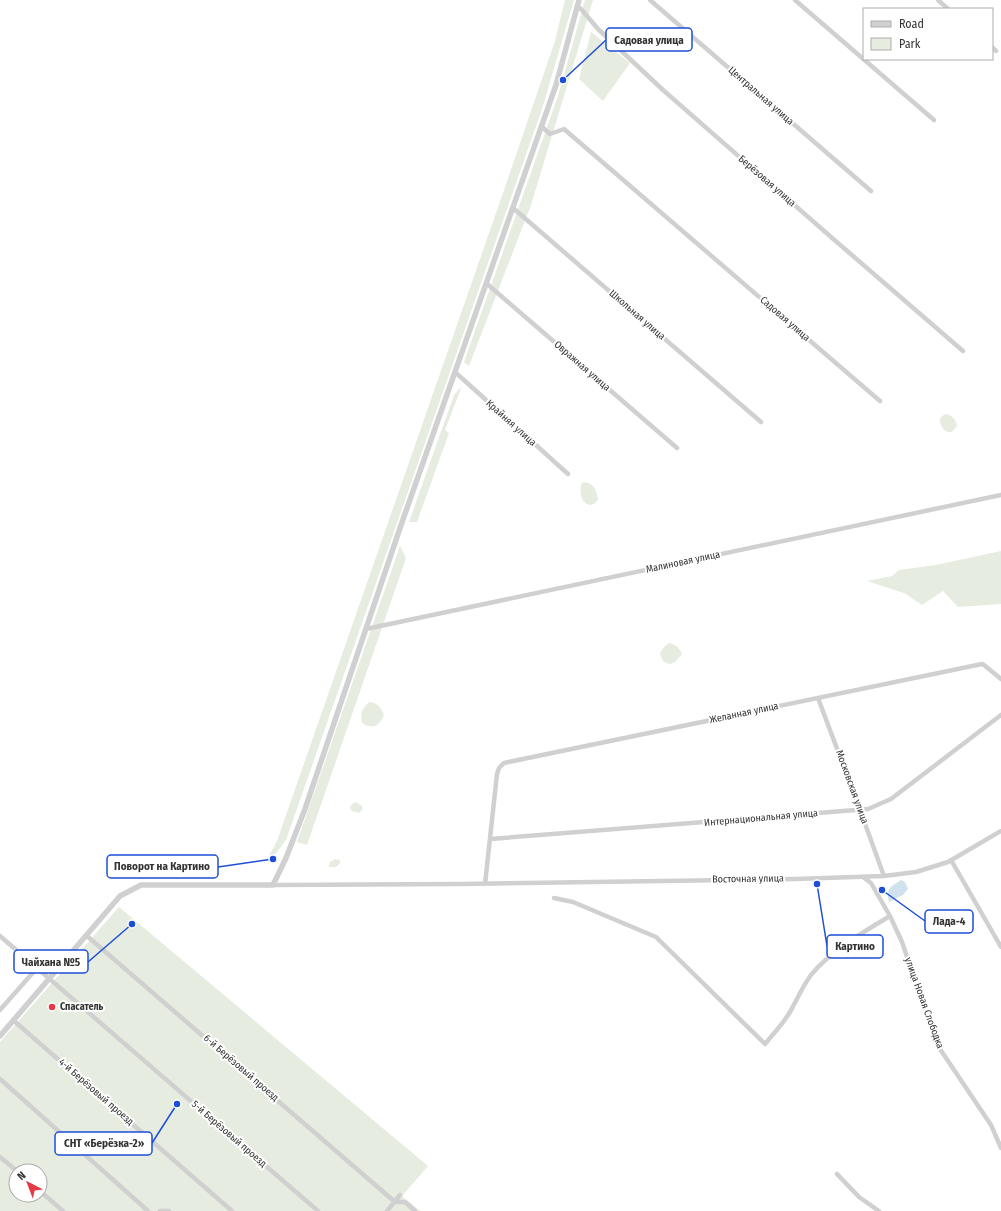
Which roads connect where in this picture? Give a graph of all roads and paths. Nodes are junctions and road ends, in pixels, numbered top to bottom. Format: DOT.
graph roads {
  1 [pos="650,0"];
  2 [pos="796,0"];
  3 [pos="938,0"];
  4 [pos="578,3"];
  5 [pos="947,8"];
  6 [pos="993,48"];
  7 [pos="996,51"];
  8 [pos="863,58"];
  9 [pos="865,60"];
  10 [pos="934,120"];
  11 [pos="541,126"];
  12 [pos="871,191"];
  13 [pos="513,208"];
  14 [pos="486,283"];
  15 [pos="963,350"];
  16 [pos="455,372"];
  17 [pos="880,401"];
  18 [pos="762,422"];
  19 [pos="677,448"];
  20 [pos="568,474"];
  21 [pos="1001,495"];
  22 [pos="366,629"];
  23 [pos="1001,679"];
  24 [pos="818,698"];
  25 [pos="1001,715"];
  26 [pos="860,810"];
  27 [pos="1001,831"];
  28 [pos="490,839"];
  29 [pos="951,860"];
  30 [pos="884,876"];
  31 [pos="863,877"];
  32 [pos="486,884"];
  33 [pos="273,885"];
  34 [pos="554,898"];
  35 [pos="890,916"];
  36 [pos="0,936"];
  37 [pos="87,936"];
  38 [pos="1001,947"];
  39 [pos="37,968"];
  40 [pos="49,979"];
  41 [pos="0,1010"];
  42 [pos="14,1020"];
  43 [pos="0,1036"];
  44 [pos="0,1080"];
  45 [pos="1001,1148"];
  46 [pos="0,1157"];
  47 [pos="8,1164"];
  48 [pos="837,1174"];
  49 [pos="400,1195"];
  50 [pos="48,1198"];
  51 [pos="395,1202"];
  52 [pos="63,1211"];
  53 [pos="148,1211"];
  54 [pos="160,1211"];
  55 [pos="169,1211"];
  56 [pos="232,1211"];
  57 [pos="318,1211"];
  58 [pos="387,1211"];
  59 [pos="415,1211"];
  60 [pos="879,1211"];
  1 -- 12 [label="street, Центральная улица"];
  2 -- 8 [label="street"];
  3 -- 5 [label="street"];
  4 -- 11 [label="street"];
  4 -- 15 [label="street, Берёзовая улица"];
  6 -- 7 [label="street"];
  9 -- 10 [label="street"];
  11 -- 13 [label="street"];
  11 -- 17 [label="street, Садовая улица"];
  13 -- 14 [label="street"];
  13 -- 18 [label="street, Школьная улица"];
  14 -- 16 [label="street"];
  14 -- 19 [label="street, Овражная улица"];
  16 -- 20 [label="street, Крайняя улица"];
  16 -- 22 [label="street"];
  21 -- 22 [label="street, Малиновая улица"];
  22 -- 33 [label="street"];
  23 -- 24 [label="street, Желанная улица"];
  24 -- 26 [label="street, Московская улица"];
  24 -- 28 [label="street, Желанная улица"];
  25 -- 26 [label="street, Интернациональная улица"];
  26 -- 28 [label="street, Интернациональная улица"];
  26 -- 30 [label="street, Московская улица"];
  27 -- 29 [label="street, Восточная улица"];
  28 -- 32 [label="street"];
  29 -- 30 [label="street, Восточная улица"];
  29 -- 38 [label="street"];
  30 -- 31 [label="street, Восточная улица"];
  31 -- 32 [label="street, Восточная улица"];
  31 -- 35 [label="street, улица Новая Слободка"];
  32 -- 33 [label="street, Восточная улица"];
  33 -- 37 [label="street"];
  34 -- 35 [label="street"];
  35 -- 45 [label="street, улица Новая Слободка"];
  36 -- 39 [label="street, 5-й Берёзовый проезд"];
  37 -- 40 [label="street"];
  37 -- 51 [label="street, 6-й Берёзовый проезд"];
  39 -- 40 [label="street, 5-й Берёзовый проезд"];
  39 -- 41 [label="street"];
  40 -- 42 [label="street"];
  40 -- 57 [label="street, 5-й Берёзовый проезд"];
  42 -- 43 [label="street"];
  42 -- 56 [label="street, 4-й Берёзовый проезд"];
  44 -- 53 [label="street"];
  46 -- 47 [label="street"];
  48 -- 60 [label="street"];
  49 -- 51 [label="street"];
  50 -- 52 [label="street"];
  51 -- 58 [label="street"];
  51 -- 59 [label="street"];
  54 -- 55 [label="street"];
}
